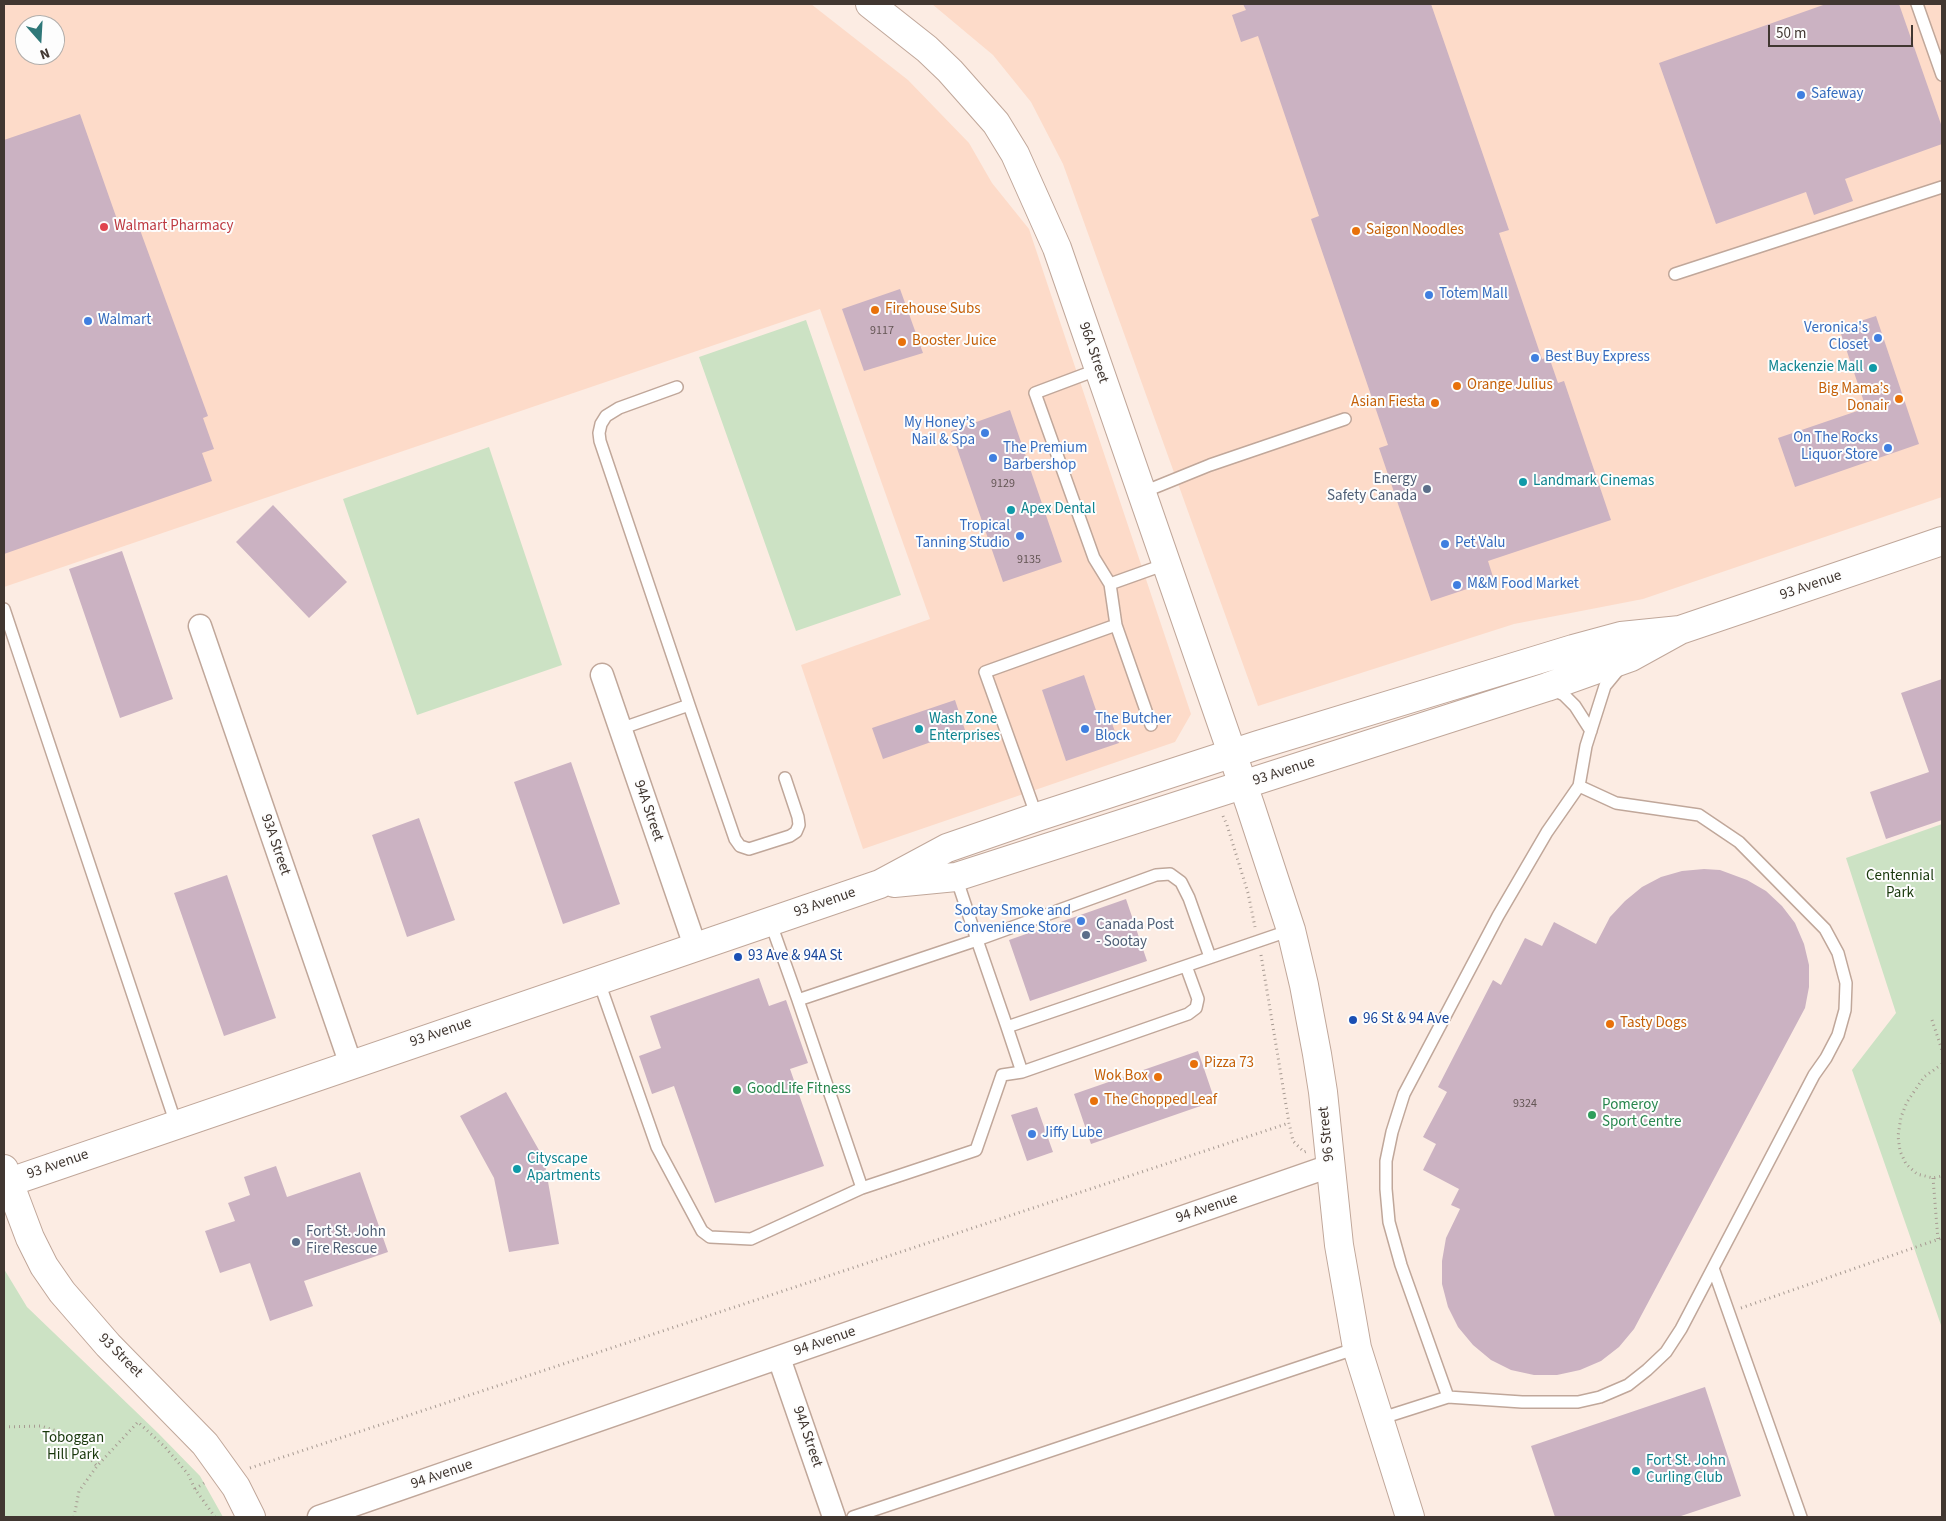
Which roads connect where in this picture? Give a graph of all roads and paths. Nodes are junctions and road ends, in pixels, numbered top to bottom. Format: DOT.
graph roads {
  1 [pos="870,4"];
  2 [pos="1917,4"];
  3 [pos="1942,75"];
  4 [pos="1942,187"];
  5 [pos="1675,274"];
  6 [pos="1099,370"];
  7 [pos="677,387"];
  8 [pos="1345,419"];
  9 [pos="1141,493"];
  10 [pos="1942,540"];
  11 [pos="1166,564"];
  12 [pos="1110,584"];
  13 [pos="4,609"];
  14 [pos="200,626"];
  15 [pos="1116,626"];
  16 [pos="1680,630"];
  17 [pos="1631,657"];
  18 [pos="602,675"];
  19 [pos="1547,687"];
  20 [pos="689,705"];
  21 [pos="1151,726"];
  22 [pos="620,729"];
  23 [pos="1591,730"];
  24 [pos="1231,754"];
  25 [pos="785,778"];
  26 [pos="1243,785"];
  27 [pos="1579,786"];
  28 [pos="1221,813"];
  29 [pos="1038,817"];
  30 [pos="956,877"];
  31 [pos="880,884"];
  32 [pos="770,921"];
  33 [pos="1291,930"];
  34 [pos="977,940"];
  35 [pos="1258,941"];
  36 [pos="695,946"];
  37 [pos="1210,957"];
  38 [pos="1186,966"];
  39 [pos="598,979"];
  40 [pos="798,1000"];
  41 [pos="1932,1020"];
  42 [pos="1006,1027"];
  43 [pos="1942,1050"];
  44 [pos="350,1064"];
  45 [pos="1942,1064"];
  46 [pos="1022,1072"];
  47 [pos="1289,1123"];
  48 [pos="176,1124"];
  49 [pos="1304,1152"];
  50 [pos="1330,1166"];
  51 [pos="1942,1176"];
  52 [pos="5,1178"];
  53 [pos="1933,1178"];
  54 [pos="862,1188"];
  55 [pos="1942,1238"];
  56 [pos="1938,1240"];
  57 [pos="1713,1268"];
  58 [pos="1728,1313"];
  59 [pos="1357,1348"];
  60 [pos="779,1358"];
  61 [pos="1448,1396"];
  62 [pos="1379,1419"];
  63 [pos="4,1427"];
  64 [pos="270,1462"];
  65 [pos="97,1466"];
  66 [pos="1404,1515"];
  67 [pos="74,1517"];
  68 [pos="215,1517"];
  69 [pos="252,1517"];
  70 [pos="319,1517"];
  71 [pos="834,1517"];
  72 [pos="853,1517"];
  73 [pos="1800,1517"];
  1 -- 6 [label="main road, 96A Street"];
  2 -- 3 [label="lane"];
  4 -- 5 [label="lane"];
  6 -- 9 [label="main road, 96A Street"];
  6 -- 12 [label="lane"];
  7 -- 20 [label="lane"];
  8 -- 9 [label="lane"];
  9 -- 11 [label="main road, 96A Street"];
  10 -- 16 [label="main road, 93 Avenue"];
  11 -- 12 [label="lane"];
  11 -- 24 [label="main road, 96A Street"];
  12 -- 15 [label="lane"];
  13 -- 48 [label="lane"];
  14 -- 44 [label="street, 93A Street"];
  15 -- 21 [label="lane"];
  15 -- 29 [label="lane"];
  16 -- 17 [label="main road, 93 Avenue"];
  16 -- 24 [label="main road, 93 Avenue"];
  17 -- 19 [label="main road, 93 Avenue"];
  17 -- 23 [label="lane"];
  18 -- 22 [label="street, 94A Street"];
  19 -- 23 [label="lane"];
  19 -- 26 [label="main road, 93 Avenue"];
  20 -- 22 [label="lane"];
  20 -- 25 [label="lane"];
  22 -- 36 [label="street, 94A Street"];
  23 -- 27 [label="lane"];
  24 -- 26 [label="main road, 96 Street"];
  24 -- 29 [label="main road, 93 Avenue"];
  26 -- 30 [label="main road, 93 Avenue"];
  26 -- 33 [label="main road, 96 Street"];
  27 -- 57 [label="lane"];
  27 -- 61 [label="lane"];
  28 -- 35 [label="path"];
  29 -- 31 [label="main road, 93 Avenue"];
  30 -- 31 [label="main road, 93 Avenue"];
  30 -- 34 [label="lane"];
  31 -- 32 [label="main road, 93 Avenue"];
  32 -- 36 [label="main road, 93 Avenue"];
  32 -- 40 [label="lane"];
  33 -- 35 [label="lane"];
  33 -- 50 [label="main road, 96 Street"];
  34 -- 37 [label="lane"];
  34 -- 40 [label="lane"];
  34 -- 42 [label="lane"];
  35 -- 37 [label="lane"];
  35 -- 47 [label="path"];
  36 -- 39 [label="main road, 93 Avenue"];
  37 -- 38 [label="lane"];
  38 -- 42 [label="lane"];
  38 -- 46 [label="lane"];
  39 -- 44 [label="main road, 93 Avenue"];
  39 -- 54 [label="lane"];
  40 -- 54 [label="lane"];
  41 -- 43 [label="path"];
  42 -- 46 [label="lane"];
  44 -- 48 [label="main road, 93 Avenue"];
  45 -- 53 [label="path"];
  46 -- 54 [label="lane"];
  47 -- 49 [label="path"];
  47 -- 64 [label="path"];
  48 -- 52 [label="main road, 93 Avenue"];
  50 -- 59 [label="main road, 96 Street"];
  50 -- 60 [label="street, 94 Avenue"];
  51 -- 53 [label="path"];
  52 -- 69 [label="main road, 93 Street"];
  53 -- 56 [label="path"];
  55 -- 56 [label="path"];
  56 -- 58 [label="path"];
  57 -- 58 [label="lane"];
  57 -- 61 [label="lane"];
  58 -- 73 [label="lane"];
  59 -- 62 [label="main road, 96 Street"];
  59 -- 72 [label="lane"];
  60 -- 70 [label="street, 94 Avenue"];
  60 -- 71 [label="street, 94A Street"];
  61 -- 62 [label="lane"];
  62 -- 66 [label="main road, 96 Street"];
  63 -- 65 [label="path"];
  65 -- 67 [label="path"];
  65 -- 68 [label="path"];
}
